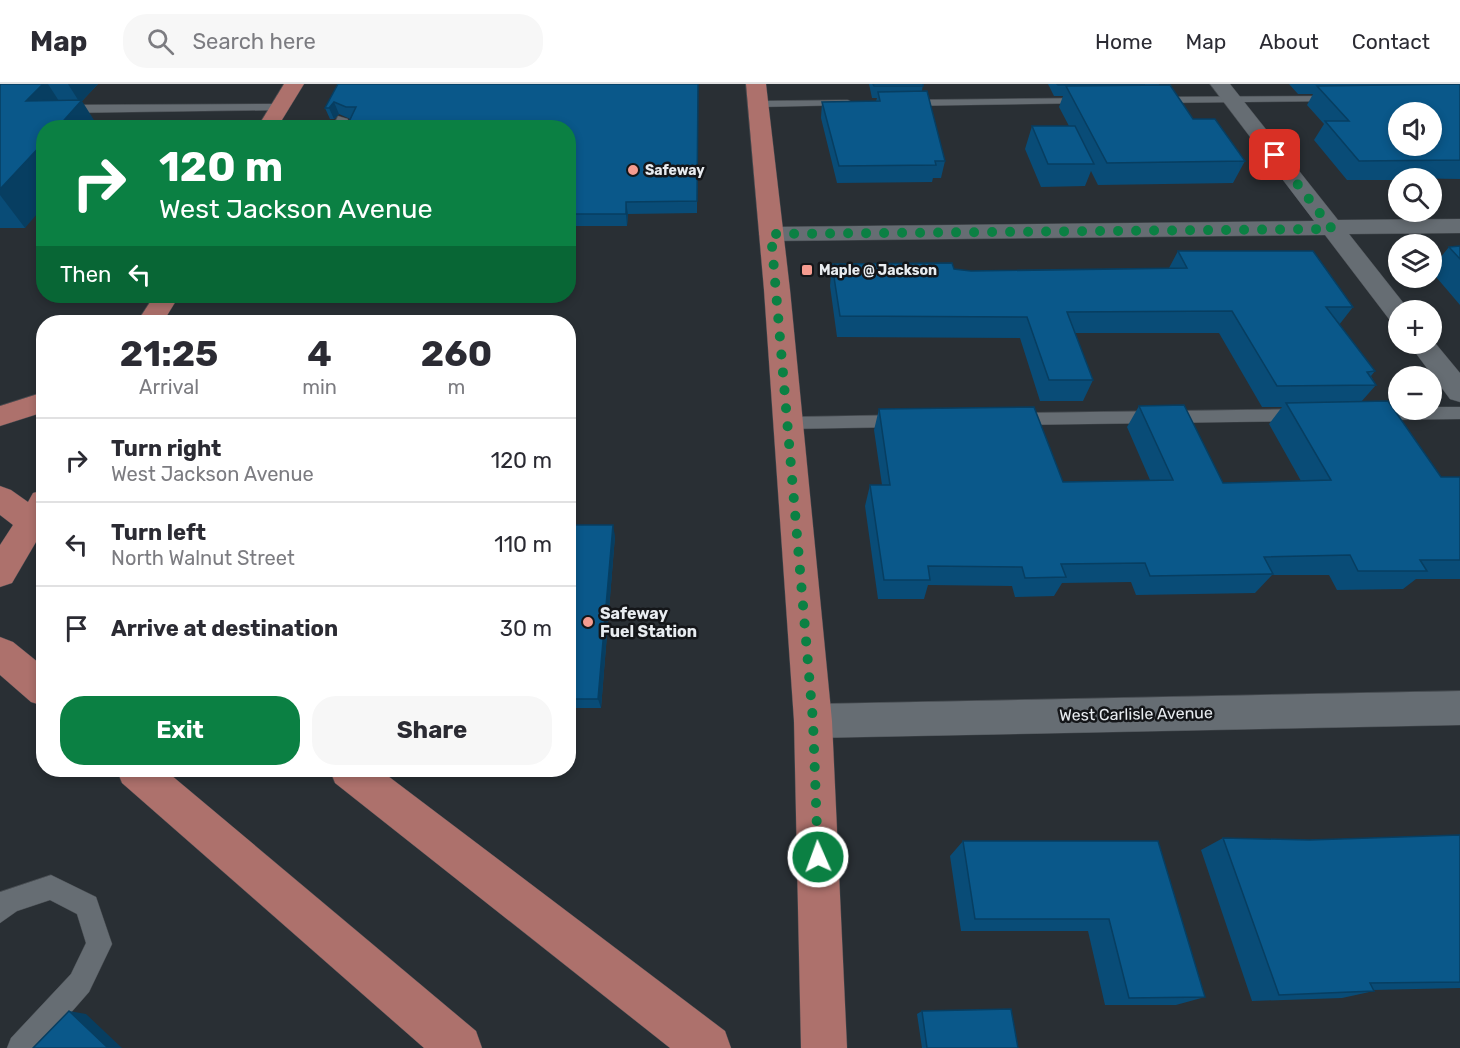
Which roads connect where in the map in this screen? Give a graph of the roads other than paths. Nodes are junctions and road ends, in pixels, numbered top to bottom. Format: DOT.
graph roads {
  1 [pos="294,84"];
  2 [pos="1226,92"];
  3 [pos="757,94"];
  4 [pos="1346,99"];
  5 [pos="1137,100"];
  6 [pos="1101,101"];
  7 [pos="864,103"];
  8 [pos="888,103"];
  9 [pos="279,108"];
  10 [pos="46,110"];
  11 [pos="272,120"];
  12 [pos="1460,226"];
  13 [pos="1332,229"];
  14 [pos="771,234"];
  15 [pos="1388,300"];
  16 [pos="1430,354"];
  17 [pos="1460,392"];
  18 [pos="36,405"];
  19 [pos="1460,413"];
  20 [pos="1354,414"];
  21 [pos="1318,415"];
  22 [pos="0,416"];
  23 [pos="1000,419"];
  24 [pos="918,421"];
  25 [pos="788,423"];
  26 [pos="0,498"];
  27 [pos="36,517"];
  28 [pos="36,523"];
  29 [pos="0,573"];
  30 [pos="0,652"];
  31 [pos="36,683"];
  32 [pos="1460,708"];
  33 [pos="813,721"];
  34 [pos="144,777"];
  35 [pos="358,777"];
  36 [pos="0,910"];
  37 [pos="21,1048"];
  38 [pos="459,1048"];
  39 [pos="708,1048"];
  40 [pos="824,1048"];
  1 -- 9 [label="main road"];
  2 -- 4 [label="lane"];
  2 -- 5 [label="lane"];
  2 -- 13 [label="street"];
  3 -- 7 [label="lane"];
  3 -- 14 [label="main road"];
  6 -- 8 [label="lane"];
  9 -- 10 [label="lane"];
  9 -- 11 [label="main road"];
  12 -- 13 [label="street"];
  13 -- 14 [label="street"];
  13 -- 15 [label="street"];
  14 -- 25 [label="main road"];
  16 -- 17 [label="street"];
  18 -- 22 [label="main road"];
  19 -- 20 [label="lane"];
  21 -- 23 [label="lane"];
  24 -- 25 [label="lane"];
  25 -- 33 [label="main road"];
  26 -- 27 [label="main road"];
  28 -- 29 [label="main road"];
  30 -- 31 [label="main road"];
  32 -- 33 [label="street, West Carlisle Avenue"];
  33 -- 40 [label="main road"];
  34 -- 38 [label="main road"];
  35 -- 39 [label="main road"];
  36 -- 37 [label="lane"];
}
